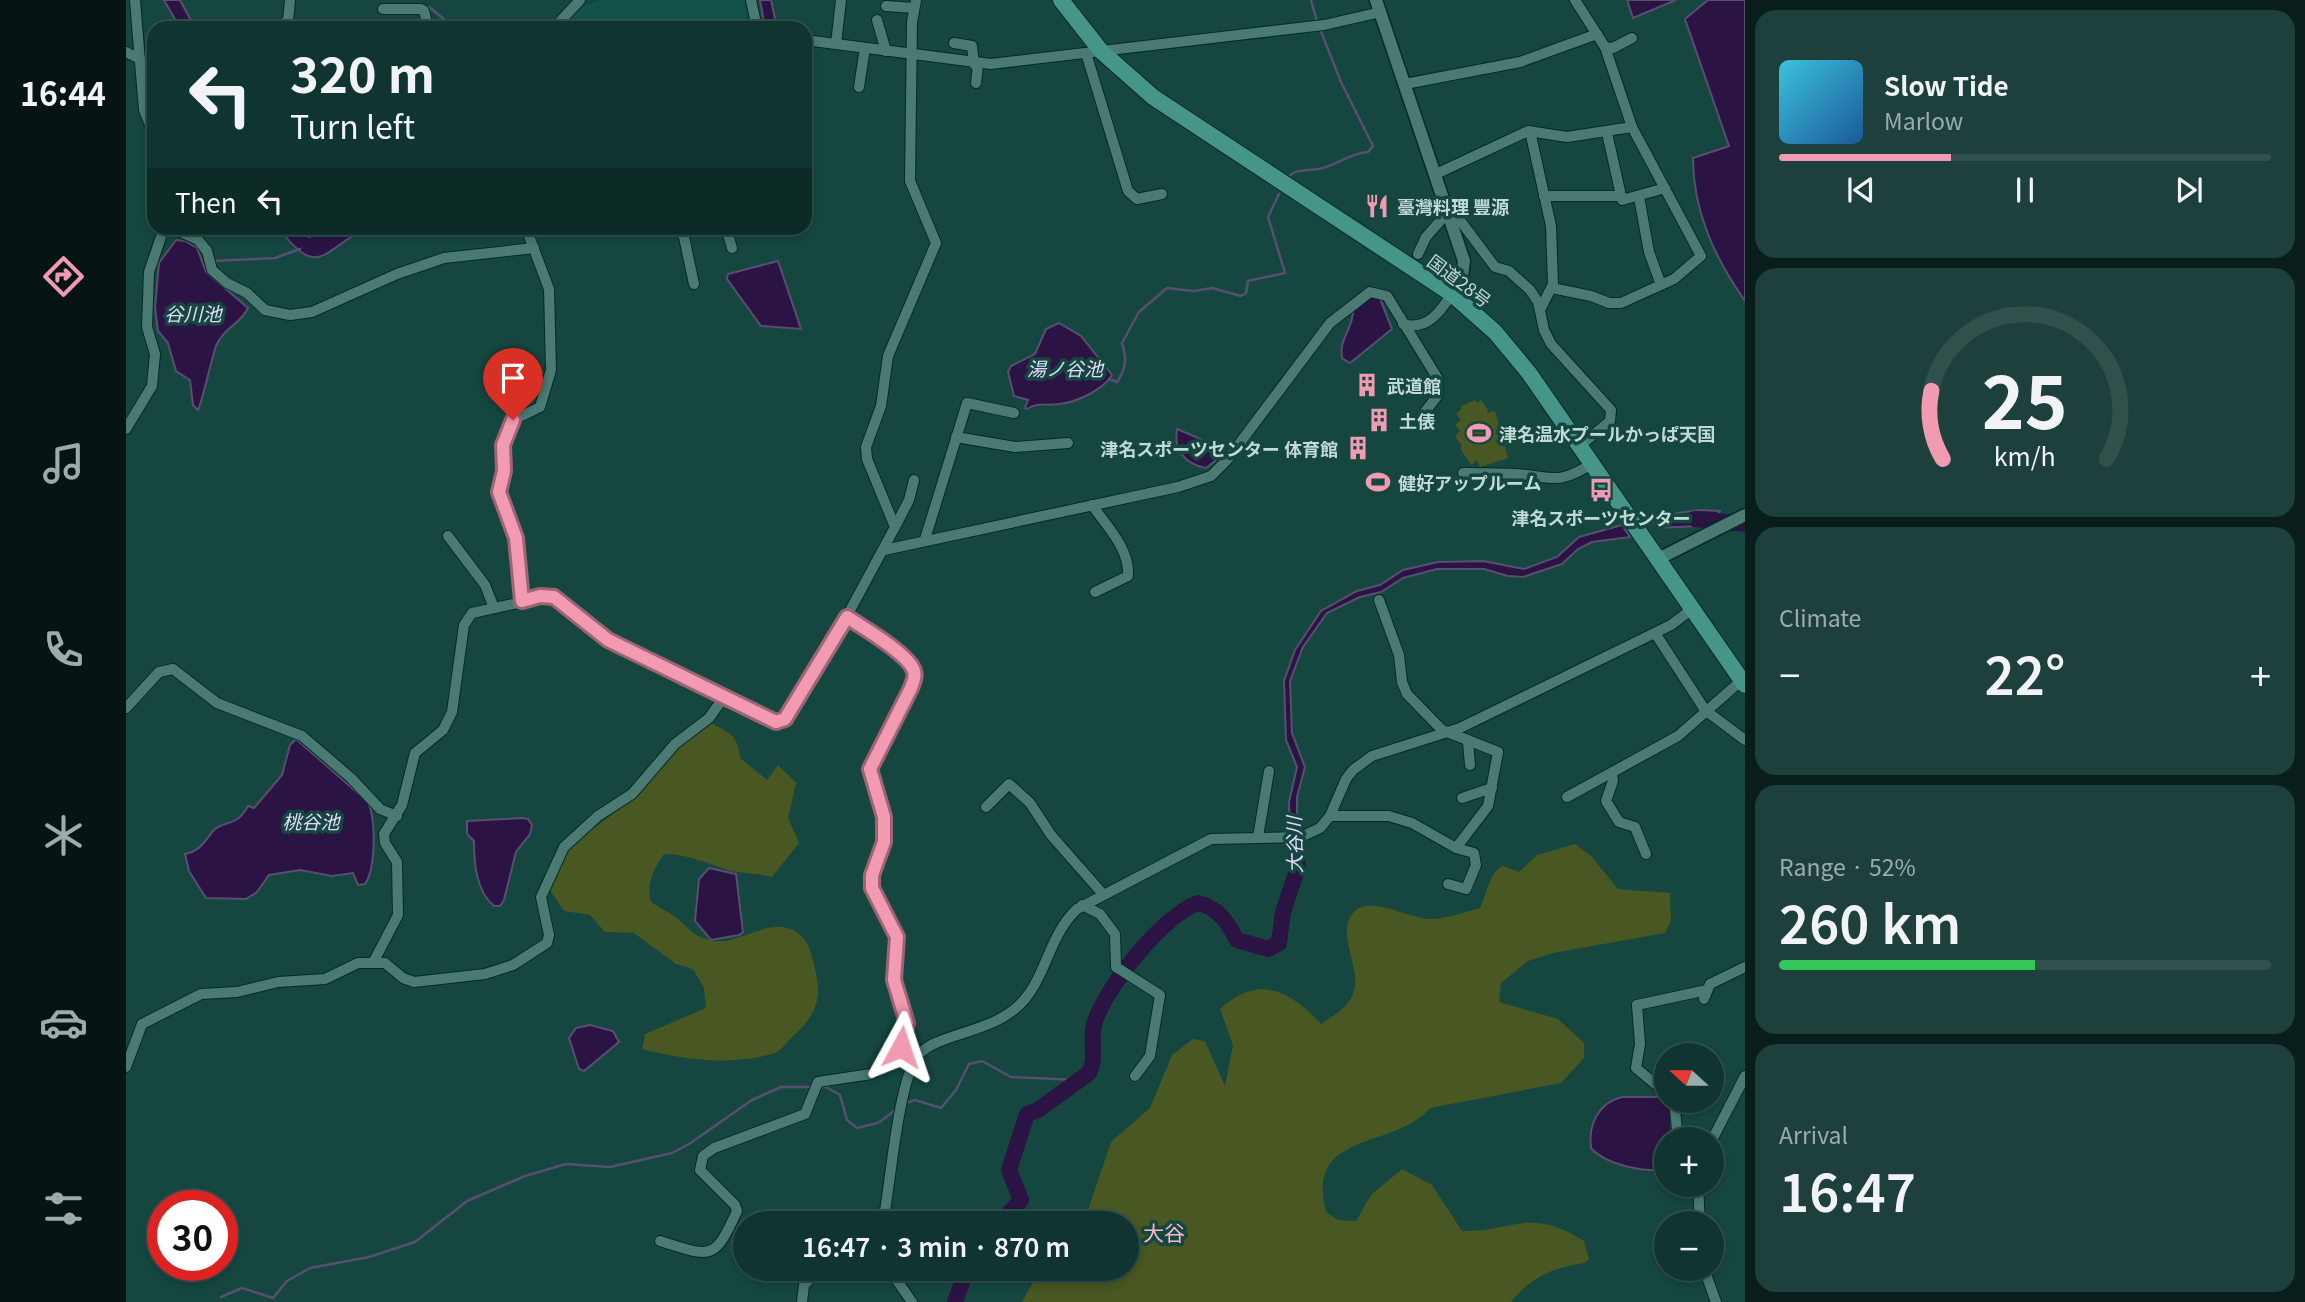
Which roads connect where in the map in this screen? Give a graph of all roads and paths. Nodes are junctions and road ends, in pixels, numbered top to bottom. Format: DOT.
graph roads {
  1 [pos="135,0"];
  2 [pos="290,0"];
  3 [pos="580,0"];
  4 [pos="751,0"];
  5 [pos="841,0"];
  6 [pos="1060,0"];
  7 [pos="1575,0"];
  8 [pos="915,4"];
  9 [pos="886,6"];
  10 [pos="1378,6"];
  11 [pos="383,9"];
  12 [pos="877,20"];
  13 [pos="287,21"];
  14 [pos="427,21"];
  15 [pos="560,21"];
  16 [pos="756,21"];
  17 [pos="1597,34"];
  18 [pos="1632,38"];
  19 [pos="812,41"];
  20 [pos="954,43"];
  21 [pos="836,44"];
  22 [pos="1605,47"];
  23 [pos="865,48"];
  24 [pos="886,51"];
  25 [pos="126,52"];
  26 [pos="1093,52"];
  27 [pos="911,54"];
  28 [pos="141,64"];
  29 [pos="976,64"];
  30 [pos="147,65"];
  31 [pos="976,83"];
  32 [pos="1405,83"];
  33 [pos="859,87"];
  34 [pos="147,118"];
  35 [pos="1632,128"];
  36 [pos="1530,131"];
  37 [pos="1607,133"];
  38 [pos="1436,174"];
  39 [pos="1665,188"];
  40 [pos="1162,194"];
  41 [pos="1544,196"];
  42 [pos="1621,196"];
  43 [pos="1639,197"];
  44 [pos="1448,212"];
  45 [pos="162,235"];
  46 [pos="187,235"];
  47 [pos="529,235"];
  48 [pos="683,235"];
  49 [pos="728,235"];
  50 [pos="534,248"];
  51 [pos="732,248"];
  52 [pos="1419,254"];
  53 [pos="694,284"];
  54 [pos="1661,285"];
  55 [pos="1552,288"];
  56 [pos="1452,294"];
  57 [pos="1540,310"];
  58 [pos="1403,324"];
  59 [pos="1014,413"];
  60 [pos="1421,417"];
  61 [pos="126,429"];
  62 [pos="956,437"];
  63 [pos="1068,443"];
  64 [pos="1581,445"];
  65 [pos="1593,463"];
  66 [pos="1463,473"];
  67 [pos="914,480"];
  68 [pos="1092,505"];
  69 [pos="1745,515"];
  70 [pos="895,527"];
  71 [pos="449,536"];
  72 [pos="925,539"];
  73 [pos="884,550"];
  74 [pos="1660,558"];
  75 [pos="1095,592"];
  76 [pos="1379,600"];
  77 [pos="522,601"];
  78 [pos="494,608"];
  79 [pos="1692,609"];
  80 [pos="847,617"];
  81 [pos="1655,633"];
  82 [pos="1743,682"];
  83 [pos="724,697"];
  84 [pos="126,708"];
  85 [pos="1705,710"];
  86 [pos="1446,732"];
  87 [pos="1745,740"];
  88 [pos="1468,741"];
  89 [pos="1470,765"];
  90 [pos="1269,771"];
  91 [pos="1612,773"];
  92 [pos="1492,788"];
  93 [pos="1567,797"];
  94 [pos="1462,798"];
  95 [pos="986,807"];
  96 [pos="397,816"];
  97 [pos="1330,816"];
  98 [pos="1258,837"];
  99 [pos="1456,848"];
  100 [pos="1646,854"];
  101 [pos="1448,884"];
  102 [pos="1102,893"];
  103 [pos="1082,905"];
  104 [pos="374,961"];
  105 [pos="1745,967"];
  106 [pos="903,1054"];
  107 [pos="915,1059"];
  108 [pos="126,1067"];
  109 [pos="1135,1076"];
  110 [pos="1745,1076"];
  111 [pos="1654,1083"];
  112 [pos="1719,1127"];
  113 [pos="885,1211"];
  114 [pos="660,1241"];
  115 [pos="809,1281"];
  116 [pos="897,1281"];
  117 [pos="1708,1281"];
  118 [pos="802,1302"];
  119 [pos="912,1302"];
  120 [pos="1716,1302"];
  1 -- 28 [label="street"];
  2 -- 13 [label="street"];
  3 -- 15 [label="street"];
  4 -- 16 [label="street"];
  5 -- 21 [label="street"];
  6 -- 26 [label="highway, 国道28号"];
  7 -- 17 [label="street"];
  8 -- 9 [label="street"];
  8 -- 27 [label="street"];
  10 -- 26 [label="street"];
  10 -- 32 [label="street"];
  11 -- 14 [label="street"];
  12 -- 24 [label="street"];
  17 -- 22 [label="street"];
  17 -- 32 [label="street"];
  18 -- 22 [label="street"];
  19 -- 21 [label="street"];
  20 -- 29 [label="street"];
  21 -- 23 [label="street"];
  22 -- 35 [label="street"];
  23 -- 24 [label="street"];
  23 -- 33 [label="street"];
  24 -- 27 [label="street"];
  25 -- 28 [label="street"];
  26 -- 29 [label="street"];
  26 -- 40 [label="street"];
  26 -- 56 [label="highway, 国道28号"];
  27 -- 29 [label="street"];
  27 -- 70 [label="street"];
  28 -- 30 [label="street"];
  28 -- 34 [label="street"];
  29 -- 31 [label="street"];
  32 -- 38 [label="street"];
  35 -- 37 [label="street"];
  35 -- 39 [label="street"];
  36 -- 37 [label="street"];
  36 -- 38 [label="street"];
  36 -- 41 [label="street"];
  37 -- 42 [label="street"];
  38 -- 44 [label="street"];
  39 -- 43 [label="street"];
  39 -- 54 [label="street"];
  41 -- 42 [label="street"];
  41 -- 55 [label="street"];
  42 -- 43 [label="street"];
  43 -- 54 [label="street"];
  44 -- 52 [label="street"];
  44 -- 56 [label="street"];
  44 -- 57 [label="street"];
  45 -- 61 [label="street"];
  46 -- 50 [label="street"];
  47 -- 50 [label="street"];
  48 -- 53 [label="street"];
  49 -- 51 [label="street"];
  50 -- 77 [label="street"];
  54 -- 55 [label="street"];
  55 -- 57 [label="street"];
  56 -- 58 [label="street"];
  56 -- 64 [label="highway, 国道28号"];
  57 -- 64 [label="street"];
  58 -- 60 [label="street"];
  58 -- 68 [label="street"];
  59 -- 62 [label="street"];
  62 -- 63 [label="street"];
  62 -- 72 [label="street"];
  64 -- 65 [label="highway, 国道28号"];
  65 -- 66 [label="street"];
  65 -- 74 [label="highway, 国道28号"];
  67 -- 70 [label="street"];
  68 -- 72 [label="street"];
  68 -- 75 [label="street"];
  69 -- 74 [label="street"];
  70 -- 73 [label="street"];
  71 -- 78 [label="street"];
  72 -- 73 [label="street"];
  73 -- 80 [label="street"];
  74 -- 79 [label="highway, 国道28号"];
  76 -- 86 [label="street"];
  77 -- 78 [label="street"];
  77 -- 83 [label="street"];
  78 -- 96 [label="street"];
  79 -- 81 [label="street"];
  79 -- 82 [label="highway, 国道28号"];
  80 -- 83 [label="street"];
  80 -- 106 [label="street"];
  81 -- 85 [label="street"];
  81 -- 86 [label="street"];
  82 -- 85 [label="street"];
  83 -- 104 [label="street"];
  84 -- 96 [label="street"];
  85 -- 87 [label="street"];
  85 -- 91 [label="street"];
  86 -- 88 [label="street"];
  86 -- 97 [label="street"];
  88 -- 89 [label="street"];
  88 -- 92 [label="street"];
  90 -- 98 [label="street"];
  91 -- 93 [label="street"];
  91 -- 100 [label="street"];
  92 -- 94 [label="street"];
  92 -- 99 [label="street"];
  95 -- 102 [label="street"];
  96 -- 104 [label="street"];
  97 -- 98 [label="street"];
  97 -- 99 [label="street"];
  98 -- 102 [label="street"];
  99 -- 101 [label="street"];
  102 -- 103 [label="street"];
  103 -- 107 [label="street"];
  103 -- 109 [label="street"];
  104 -- 108 [label="street"];
  105 -- 111 [label="street"];
  106 -- 107 [label="street"];
  106 -- 114 [label="street"];
  107 -- 113 [label="street"];
  110 -- 112 [label="street"];
  115 -- 118 [label="street"];
  116 -- 119 [label="street"];
  117 -- 120 [label="street"];
}
